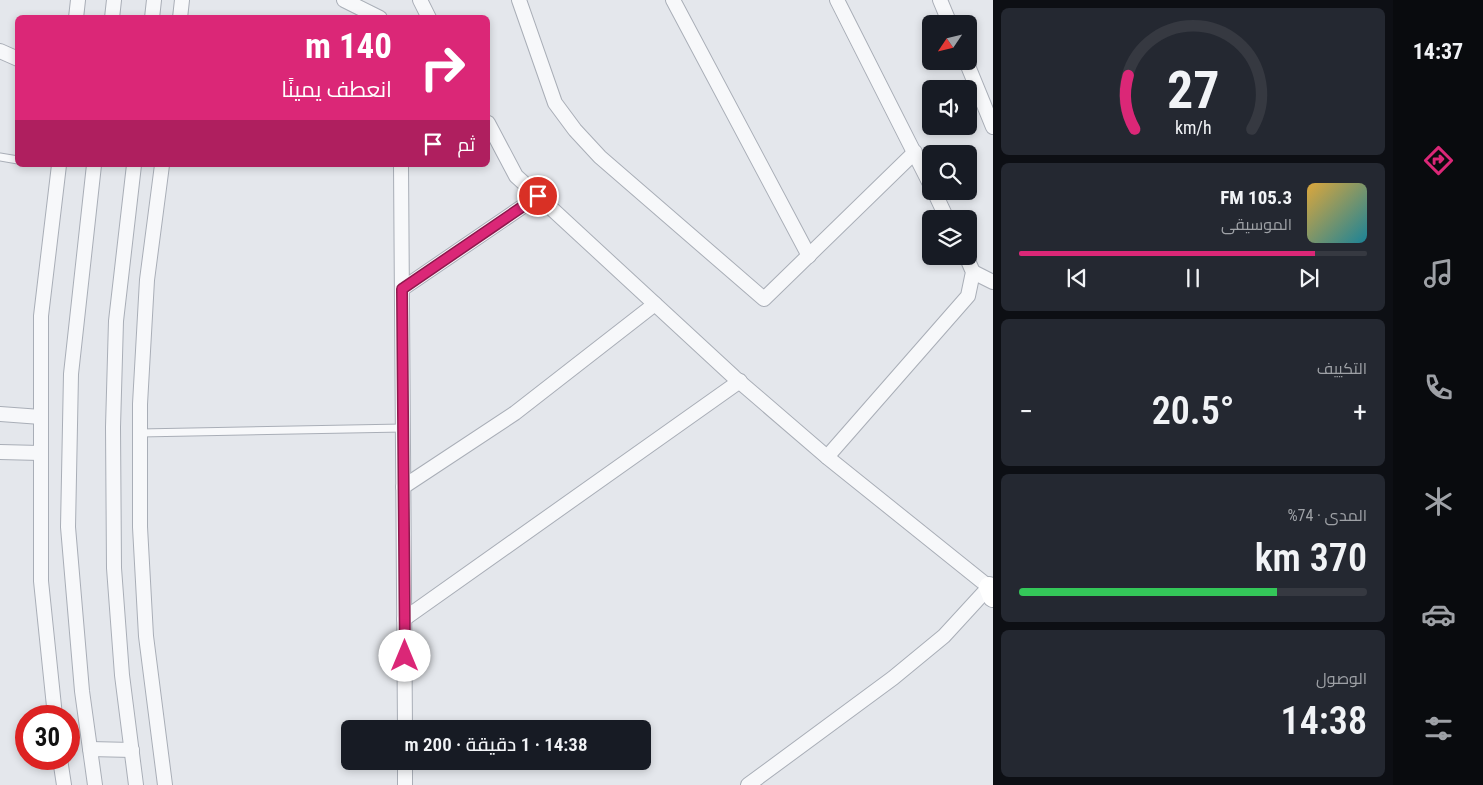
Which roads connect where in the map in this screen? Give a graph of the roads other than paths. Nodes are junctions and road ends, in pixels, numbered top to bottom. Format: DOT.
graph roads {
  1 [pos="78,0"];
  2 [pos="114,0"];
  3 [pos="154,0"];
  4 [pos="182,0"];
  5 [pos="344,0"];
  6 [pos="420,0"];
  7 [pos="534,0"];
  8 [pos="673,0"];
  9 [pos="836,0"];
  10 [pos="940,0"];
  11 [pos="521,5"];
  12 [pos="76,15"];
  13 [pos="112,15"];
  14 [pos="152,15"];
  15 [pos="180,15"];
  16 [pos="374,15"];
  17 [pos="428,15"];
  18 [pos="946,15"];
  19 [pos="0,51"];
  20 [pos="15,58"];
  21 [pos="970,70"];
  22 [pos="490,127"];
  23 [pos="993,127"];
  24 [pos="915,152"];
  25 [pos="0,157"];
  26 [pos="15,160"];
  27 [pos="58,167"];
  28 [pos="94,167"];
  29 [pos="134,167"];
  30 [pos="162,167"];
  31 [pos="401,167"];
  32 [pos="922,167"];
  33 [pos="538,196"];
  34 [pos="809,256"];
  35 [pos="970,265"];
  36 [pos="973,272"];
  37 [pos="993,282"];
  38 [pos="402,289"];
  39 [pos="655,304"];
  40 [pos="740,382"];
  41 [pos="0,414"];
  42 [pos="41,418"];
  43 [pos="403,428"];
  44 [pos="140,433"];
  45 [pos="0,452"];
  46 [pos="40,453"];
  47 [pos="826,457"];
  48 [pos="403,487"];
  49 [pos="992,589"];
  50 [pos="404,619"];
  51 [pos="54,705"];
  52 [pos="405,720"];
  53 [pos="90,749"];
  54 [pos="132,750"];
  55 [pos="62,770"];
  56 [pos="405,770"];
  57 [pos="64,785"];
  58 [pos="95,785"];
  59 [pos="136,785"];
  60 [pos="165,785"];
  61 [pos="405,785"];
  62 [pos="748,785"];
  1 -- 12 [label="street"];
  2 -- 13 [label="street"];
  3 -- 14 [label="street"];
  4 -- 15 [label="street"];
  5 -- 16 [label="street"];
  6 -- 17 [label="street"];
  7 -- 11 [label="street"];
  8 -- 34 [label="street"];
  9 -- 24 [label="street"];
  10 -- 18 [label="street"];
  11 -- 34 [label="street"];
  19 -- 20 [label="street"];
  21 -- 23 [label="street"];
  22 -- 33 [label="street"];
  24 -- 32 [label="street"];
  24 -- 34 [label="street"];
  25 -- 26 [label="lane"];
  27 -- 42 [label="street"];
  28 -- 53 [label="street"];
  29 -- 54 [label="street"];
  30 -- 44 [label="street"];
  31 -- 38 [label="street"];
  33 -- 38 [label="street"];
  33 -- 39 [label="street"];
  35 -- 36 [label="street"];
  36 -- 37 [label="street"];
  36 -- 47 [label="street"];
  38 -- 43 [label="street"];
  39 -- 40 [label="street"];
  39 -- 48 [label="street"];
  40 -- 47 [label="street"];
  40 -- 50 [label="street"];
  41 -- 42 [label="street"];
  42 -- 46 [label="street"];
  43 -- 44 [label="lane"];
  43 -- 48 [label="street"];
  44 -- 60 [label="street"];
  45 -- 46 [label="street"];
  46 -- 51 [label="street"];
  47 -- 49 [label="street"];
  48 -- 50 [label="street"];
  49 -- 62 [label="street"];
  50 -- 52 [label="street"];
  53 -- 54 [label="street"];
  53 -- 58 [label="street"];
  54 -- 59 [label="street"];
  55 -- 57 [label="street"];
  56 -- 61 [label="street"];
}
